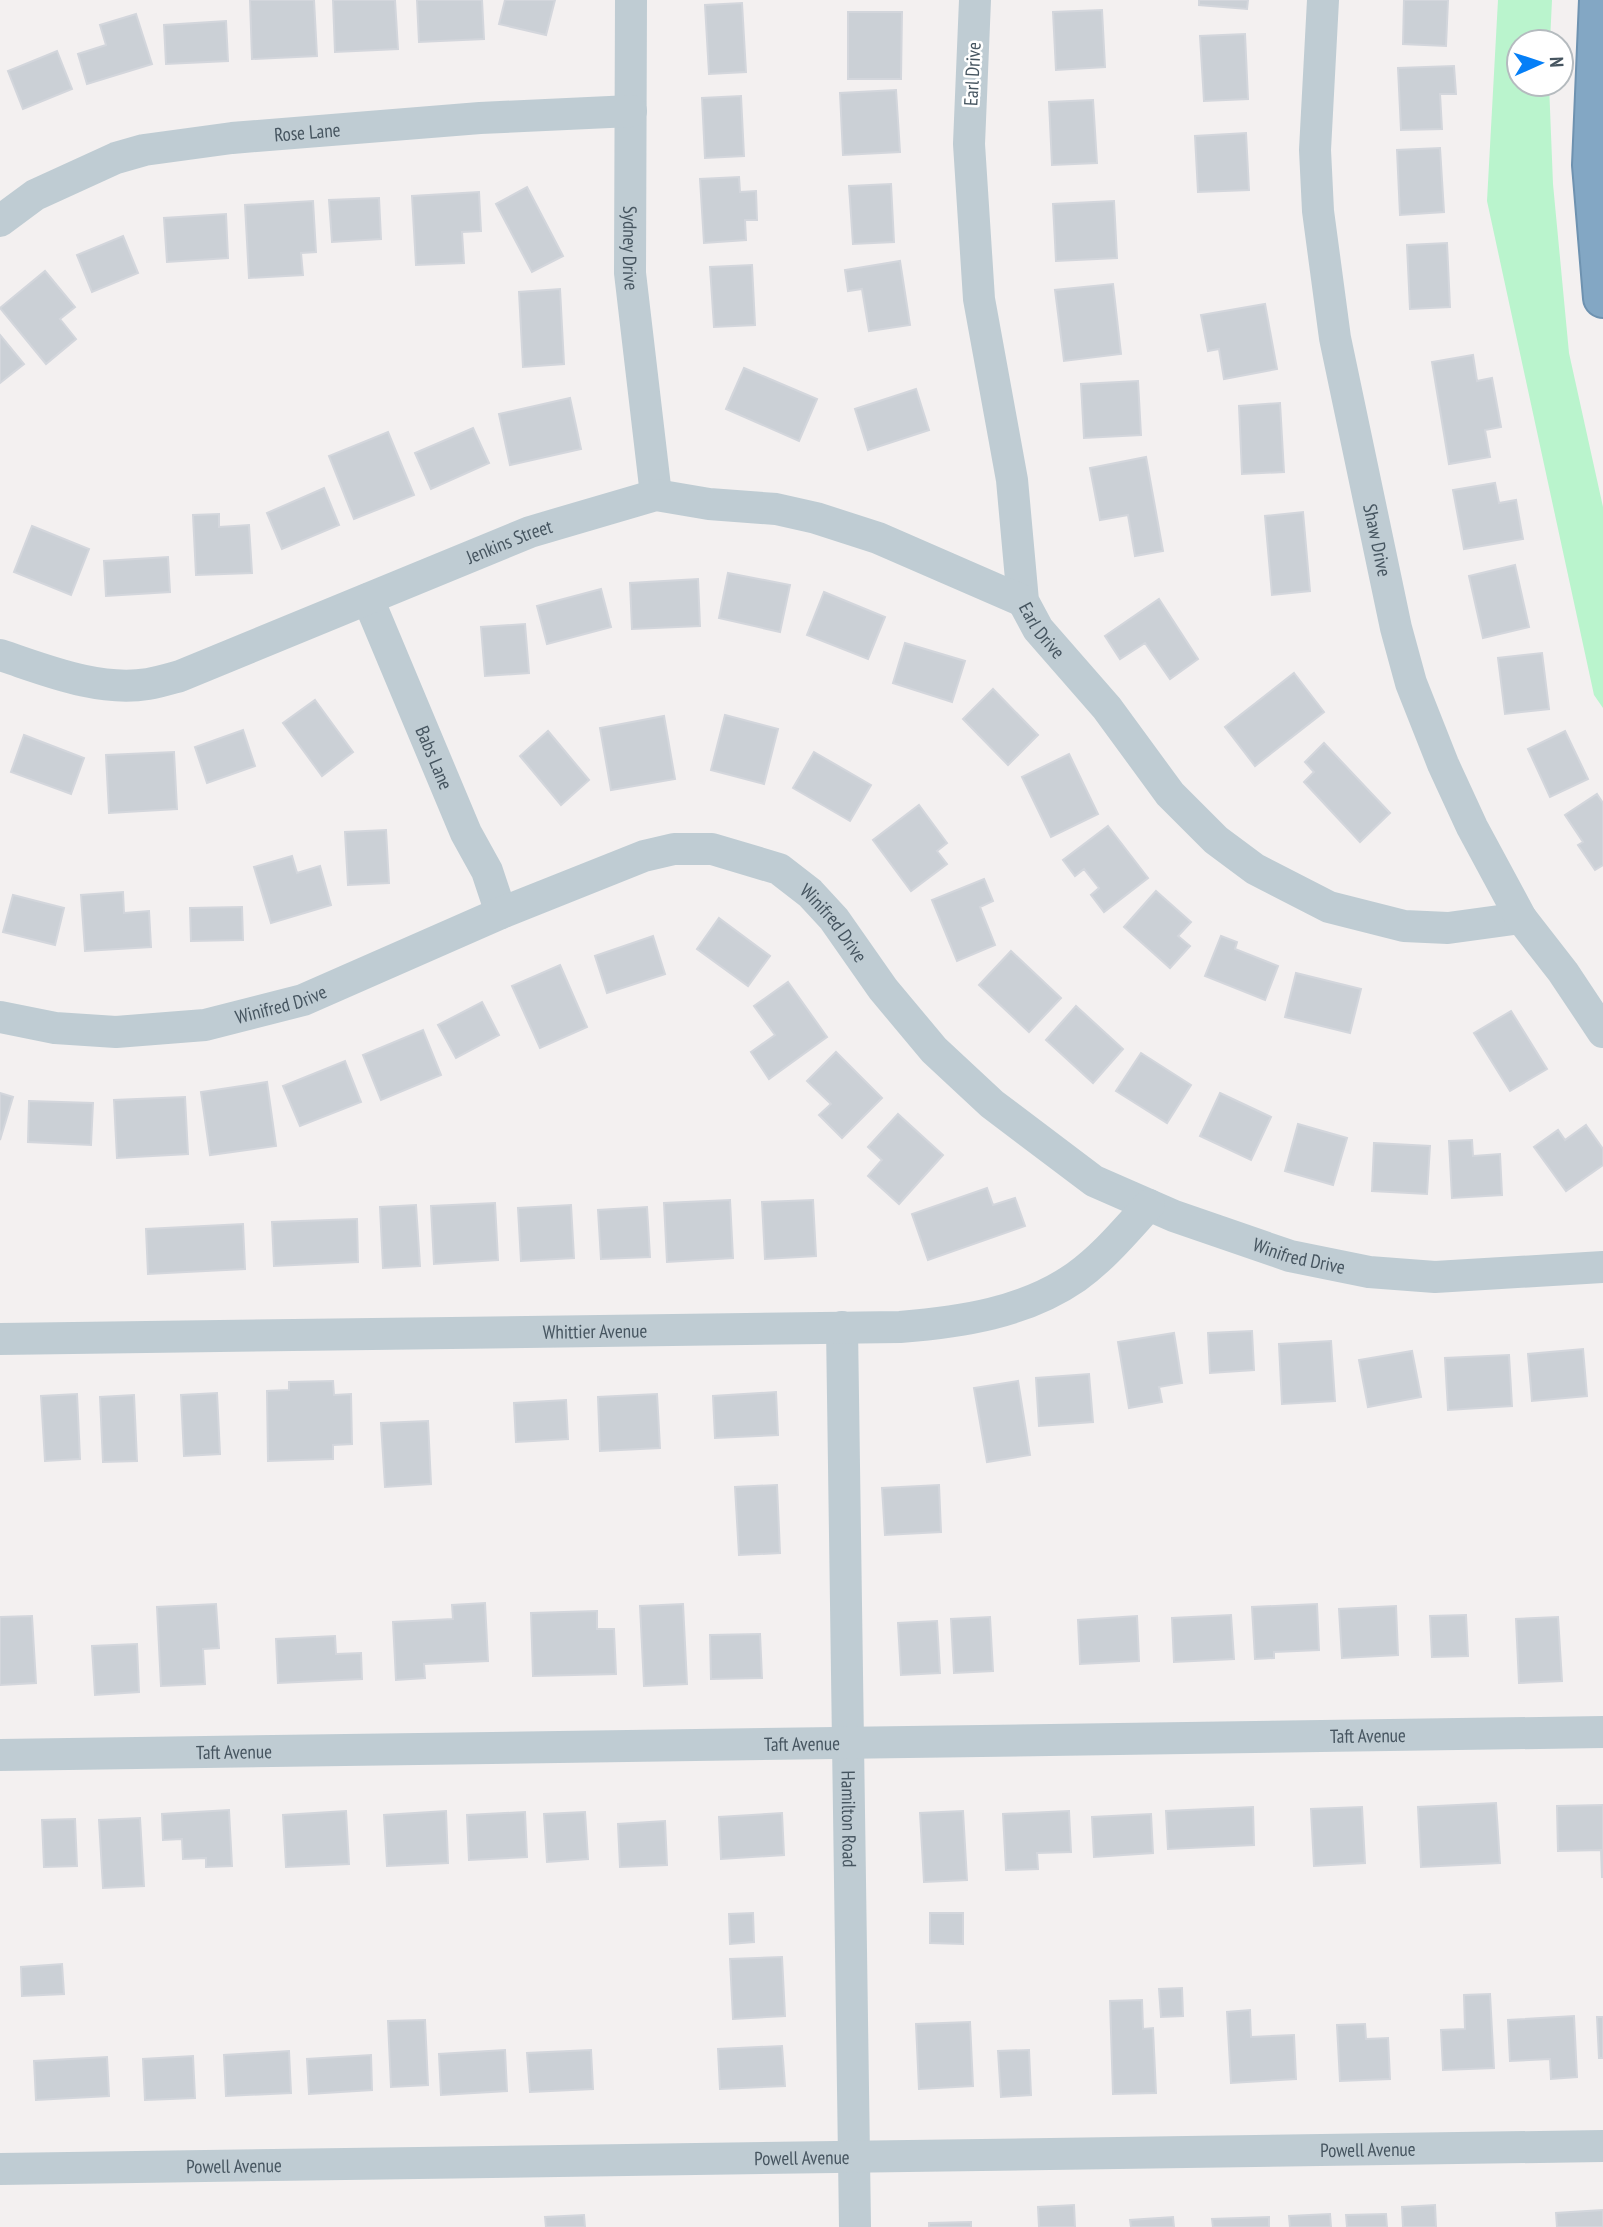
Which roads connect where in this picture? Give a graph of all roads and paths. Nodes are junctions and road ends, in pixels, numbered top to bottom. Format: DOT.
graph roads {
  1 [pos="631,0"];
  2 [pos="975,0"];
  3 [pos="1323,0"];
  4 [pos="1599,0"];
  5 [pos="631,111"];
  6 [pos="0,221"];
  7 [pos="1603,298"];
  8 [pos="656,495"];
  9 [pos="369,599"];
  10 [pos="1023,601"];
  11 [pos="0,654"];
  12 [pos="500,913"];
  13 [pos="1521,918"];
  14 [pos="0,1017"];
  15 [pos="1603,1032"];
  16 [pos="1149,1205"];
  17 [pos="1603,1267"];
  18 [pos="842,1327"];
  19 [pos="0,1339"];
  20 [pos="1603,1732"];
  21 [pos="847,1743"];
  22 [pos="0,1755"];
  23 [pos="1603,2146"];
  24 [pos="853,2158"];
  25 [pos="0,2169"];
  26 [pos="855,2227"];
  1 -- 5 [label="street, Sydney Drive"];
  2 -- 10 [label="street, Earl Drive"];
  3 -- 13 [label="street, Shaw Drive"];
  4 -- 7 [label="highway"];
  5 -- 6 [label="street, Rose Lane"];
  5 -- 8 [label="street, Sydney Drive"];
  8 -- 9 [label="street, Jenkins Street"];
  8 -- 10 [label="street, Jenkins Street"];
  9 -- 11 [label="street, Jenkins Street"];
  9 -- 12 [label="street, Babs Lane"];
  10 -- 13 [label="street, Earl Drive"];
  12 -- 14 [label="street, Winifred Drive"];
  12 -- 16 [label="street, Winifred Drive"];
  13 -- 15 [label="street, Shaw Drive"];
  16 -- 17 [label="street, Winifred Drive"];
  16 -- 18 [label="street, Whittier Avenue"];
  18 -- 19 [label="street, Whittier Avenue"];
  18 -- 21 [label="street, Hamilton Road"];
  20 -- 21 [label="street, Taft Avenue"];
  21 -- 22 [label="street, Taft Avenue"];
  21 -- 24 [label="street, Hamilton Road"];
  23 -- 24 [label="street, Powell Avenue"];
  24 -- 25 [label="street, Powell Avenue"];
  24 -- 26 [label="street, Hamilton Road"];
}
